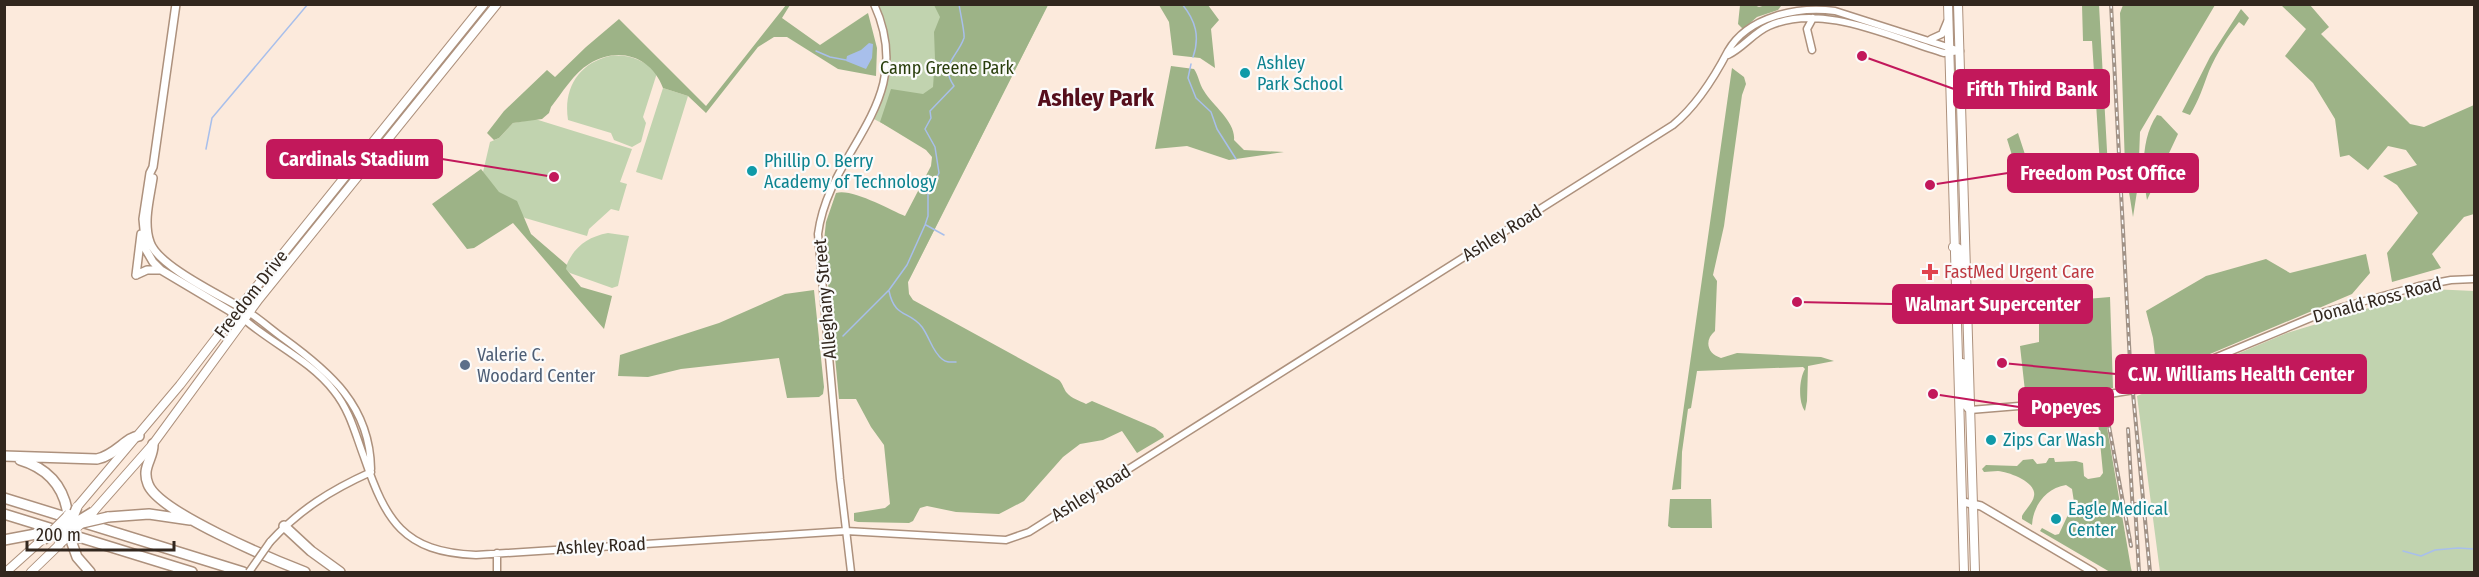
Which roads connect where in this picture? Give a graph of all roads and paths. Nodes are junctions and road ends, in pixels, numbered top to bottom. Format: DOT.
graph roads {
  1 [pos="176,4"];
  2 [pos="484,4"];
  3 [pos="497,4"];
  4 [pos="874,4"];
  5 [pos="1948,4"];
  6 [pos="1958,4"];
  7 [pos="1817,17"];
  8 [pos="1948,19"];
  9 [pos="1922,38"];
  10 [pos="1812,50"];
  11 [pos="1949,50"];
  12 [pos="1960,51"];
  13 [pos="1727,56"];
  14 [pos="417,88"];
  15 [pos="424,95"];
  16 [pos="153,167"];
  17 [pos="319,208"];
  18 [pos="142,219"];
  19 [pos="313,233"];
  20 [pos="1953,247"];
  21 [pos="161,259"];
  22 [pos="152,260"];
  23 [pos="137,270"];
  24 [pos="161,270"];
  25 [pos="2475,279"];
  26 [pos="238,310"];
  27 [pos="247,317"];
  28 [pos="1968,318"];
  29 [pos="1957,358"];
  30 [pos="1970,410"];
  31 [pos="139,436"];
  32 [pos="153,444"];
  33 [pos="7,456"];
  34 [pos="371,472"];
  35 [pos="4,498"];
  36 [pos="1963,502"];
  37 [pos="1973,503"];
  38 [pos="77,507"];
  39 [pos="93,512"];
  40 [pos="4,514"];
  41 [pos="69,515"];
  42 [pos="192,520"];
  43 [pos="82,523"];
  44 [pos="284,526"];
  45 [pos="69,528"];
  46 [pos="52,531"];
  47 [pos="846,531"];
  48 [pos="4,540"];
  49 [pos="43,540"];
  50 [pos="59,545"];
  51 [pos="497,553"];
  52 [pos="6,573"];
  53 [pos="31,573"];
  54 [pos="90,573"];
  55 [pos="192,573"];
  56 [pos="243,573"];
  57 [pos="249,573"];
  58 [pos="304,573"];
  59 [pos="340,573"];
  60 [pos="497,573"];
  61 [pos="851,573"];
  62 [pos="1964,573"];
  63 [pos="1975,573"];
  64 [pos="2093,573"];
  1 -- 16 [label="main road"];
  2 -- 14 [label="main road, Freedom Drive"];
  3 -- 15 [label="main road, Freedom Drive"];
  4 -- 47 [label="street, Alleghany Street"];
  5 -- 8 [label="main road"];
  6 -- 12 [label="main road"];
  7 -- 10 [label="street"];
  7 -- 11 [label="street, Ashley Road"];
  7 -- 13 [label="street, Ashley Road"];
  8 -- 9 [label="street"];
  8 -- 11 [label="main road"];
  9 -- 11 [label="street, Ashley Road"];
  9 -- 13 [label="street, Ashley Road"];
  11 -- 12 [label="street, Ashley Road"];
  11 -- 20 [label="main road"];
  12 -- 28 [label="main road"];
  13 -- 47 [label="street, Ashley Road"];
  14 -- 15 [label="main road"];
  14 -- 17 [label="main road, Freedom Drive"];
  15 -- 19 [label="main road, Freedom Drive"];
  16 -- 18 [label="main road"];
  16 -- 21 [label="main road"];
  17 -- 19 [label="main road"];
  17 -- 26 [label="main road, Freedom Drive"];
  18 -- 22 [label="main road"];
  18 -- 23 [label="main road"];
  19 -- 27 [label="main road, Freedom Drive"];
  20 -- 28 [label="main road"];
  20 -- 29 [label="main road"];
  21 -- 22 [label="main road"];
  21 -- 26 [label="main road"];
  22 -- 23 [label="main road"];
  22 -- 24 [label="main road"];
  23 -- 24 [label="main road"];
  24 -- 26 [label="main road"];
  25 -- 30 [label="street, Donald Ross Road"];
  26 -- 27 [label="main road"];
  26 -- 31 [label="main road, Freedom Drive"];
  27 -- 32 [label="main road, Freedom Drive"];
  27 -- 34 [label="street, Ashley Road"];
  28 -- 30 [label="main road"];
  29 -- 30 [label="main road"];
  29 -- 36 [label="main road"];
  30 -- 37 [label="main road"];
  31 -- 33 [label="highway"];
  31 -- 38 [label="main road, Freedom Drive"];
  32 -- 39 [label="main road, Freedom Drive"];
  32 -- 42 [label="highway"];
  33 -- 41 [label="highway"];
  34 -- 44 [label="street"];
  34 -- 51 [label="street, Ashley Road"];
  35 -- 56 [label="highway"];
  36 -- 37 [label="main road"];
  36 -- 62 [label="main road"];
  37 -- 63 [label="main road"];
  37 -- 64 [label="main road"];
  38 -- 41 [label="main road, Freedom Drive, bridge"];
  38 -- 45 [label="highway, bridge"];
  39 -- 43 [label="main road, Freedom Drive, bridge"];
  39 -- 45 [label="highway, bridge"];
  40 -- 55 [label="highway"];
  41 -- 45 [label="highway, bridge"];
  41 -- 46 [label="main road, Freedom Drive, bridge"];
  42 -- 43 [label="highway, bridge"];
  42 -- 58 [label="highway"];
  43 -- 45 [label="highway, bridge"];
  44 -- 57 [label="street, bridge"];
  44 -- 59 [label="highway"];
  45 -- 46 [label="highway, bridge"];
  45 -- 49 [label="highway, bridge"];
  45 -- 50 [label="highway, bridge"];
  45 -- 54 [label="highway"];
  46 -- 48 [label="highway"];
  46 -- 49 [label="main road, Freedom Drive, bridge"];
  47 -- 51 [label="street, Ashley Road"];
  47 -- 61 [label="street, Alleghany Street"];
  49 -- 52 [label="main road, Freedom Drive"];
  50 -- 53 [label="main road"];
  51 -- 60 [label="street"];
}
